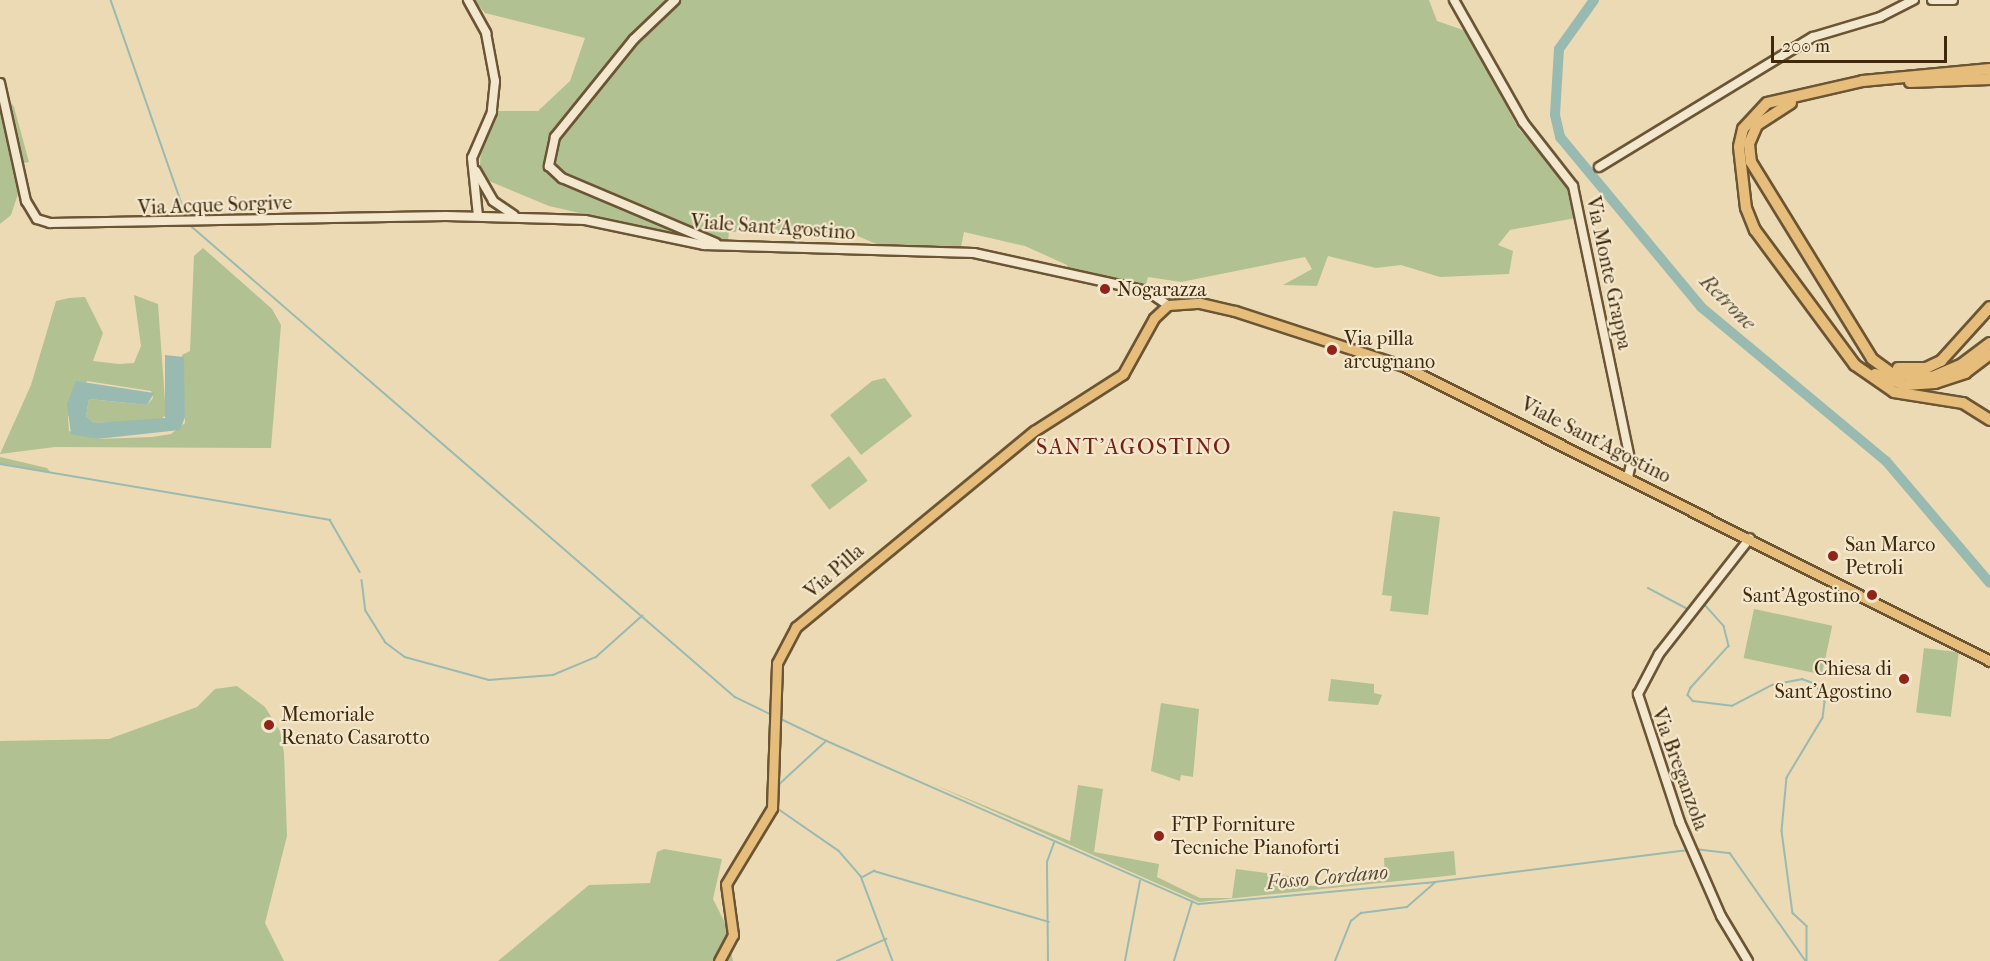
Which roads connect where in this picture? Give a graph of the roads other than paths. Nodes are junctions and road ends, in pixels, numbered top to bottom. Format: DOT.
graph roads {
  1 [pos="468,0"];
  2 [pos="675,0"];
  3 [pos="1454,0"];
  4 [pos="1914,0"];
  5 [pos="1932,0"];
  6 [pos="1953,0"];
  7 [pos="1990,69"];
  8 [pos="1990,79"];
  9 [pos="0,83"];
  10 [pos="474,150"];
  11 [pos="1599,167"];
  12 [pos="394,216"];
  13 [pos="478,216"];
  14 [pos="521,218"];
  15 [pos="720,244"];
  16 [pos="1990,307"];
  17 [pos="1164,308"];
  18 [pos="1854,329"];
  19 [pos="1990,343"];
  20 [pos="1990,354"];
  21 [pos="1846,355"];
  22 [pos="1978,358"];
  23 [pos="1990,420"];
  24 [pos="1628,477"];
  25 [pos="1749,538"];
  26 [pos="1990,661"];
  27 [pos="720,961"];
  28 [pos="1748,961"];
  1 -- 10 [label="street"];
  2 -- 15 [label="street"];
  3 -- 24 [label="street, Via Monte Grappa"];
  4 -- 11 [label="street"];
  5 -- 6 [label="street"];
  7 -- 21 [label="highway"];
  8 -- 18 [label="highway"];
  9 -- 12 [label="street, Via Acque Sorgive"];
  10 -- 13 [label="street"];
  10 -- 14 [label="street"];
  12 -- 13 [label="street, Viale Sant'Agostino"];
  13 -- 14 [label="street, Viale Sant'Agostino"];
  14 -- 15 [label="street, Viale Sant'Agostino"];
  15 -- 17 [label="street, Viale Sant'Agostino"];
  16 -- 18 [label="highway"];
  17 -- 24 [label="main road, Viale Sant'Agostino"];
  17 -- 27 [label="main road, Via Pilla"];
  18 -- 22 [label="highway"];
  19 -- 22 [label="highway"];
  20 -- 22 [label="highway"];
  21 -- 22 [label="highway"];
  21 -- 23 [label="highway"];
  24 -- 25 [label="main road, Viale Sant'Agostino"];
  25 -- 26 [label="main road, Viale Sant'Agostino"];
  25 -- 28 [label="street, Via Breganzola"];
}
